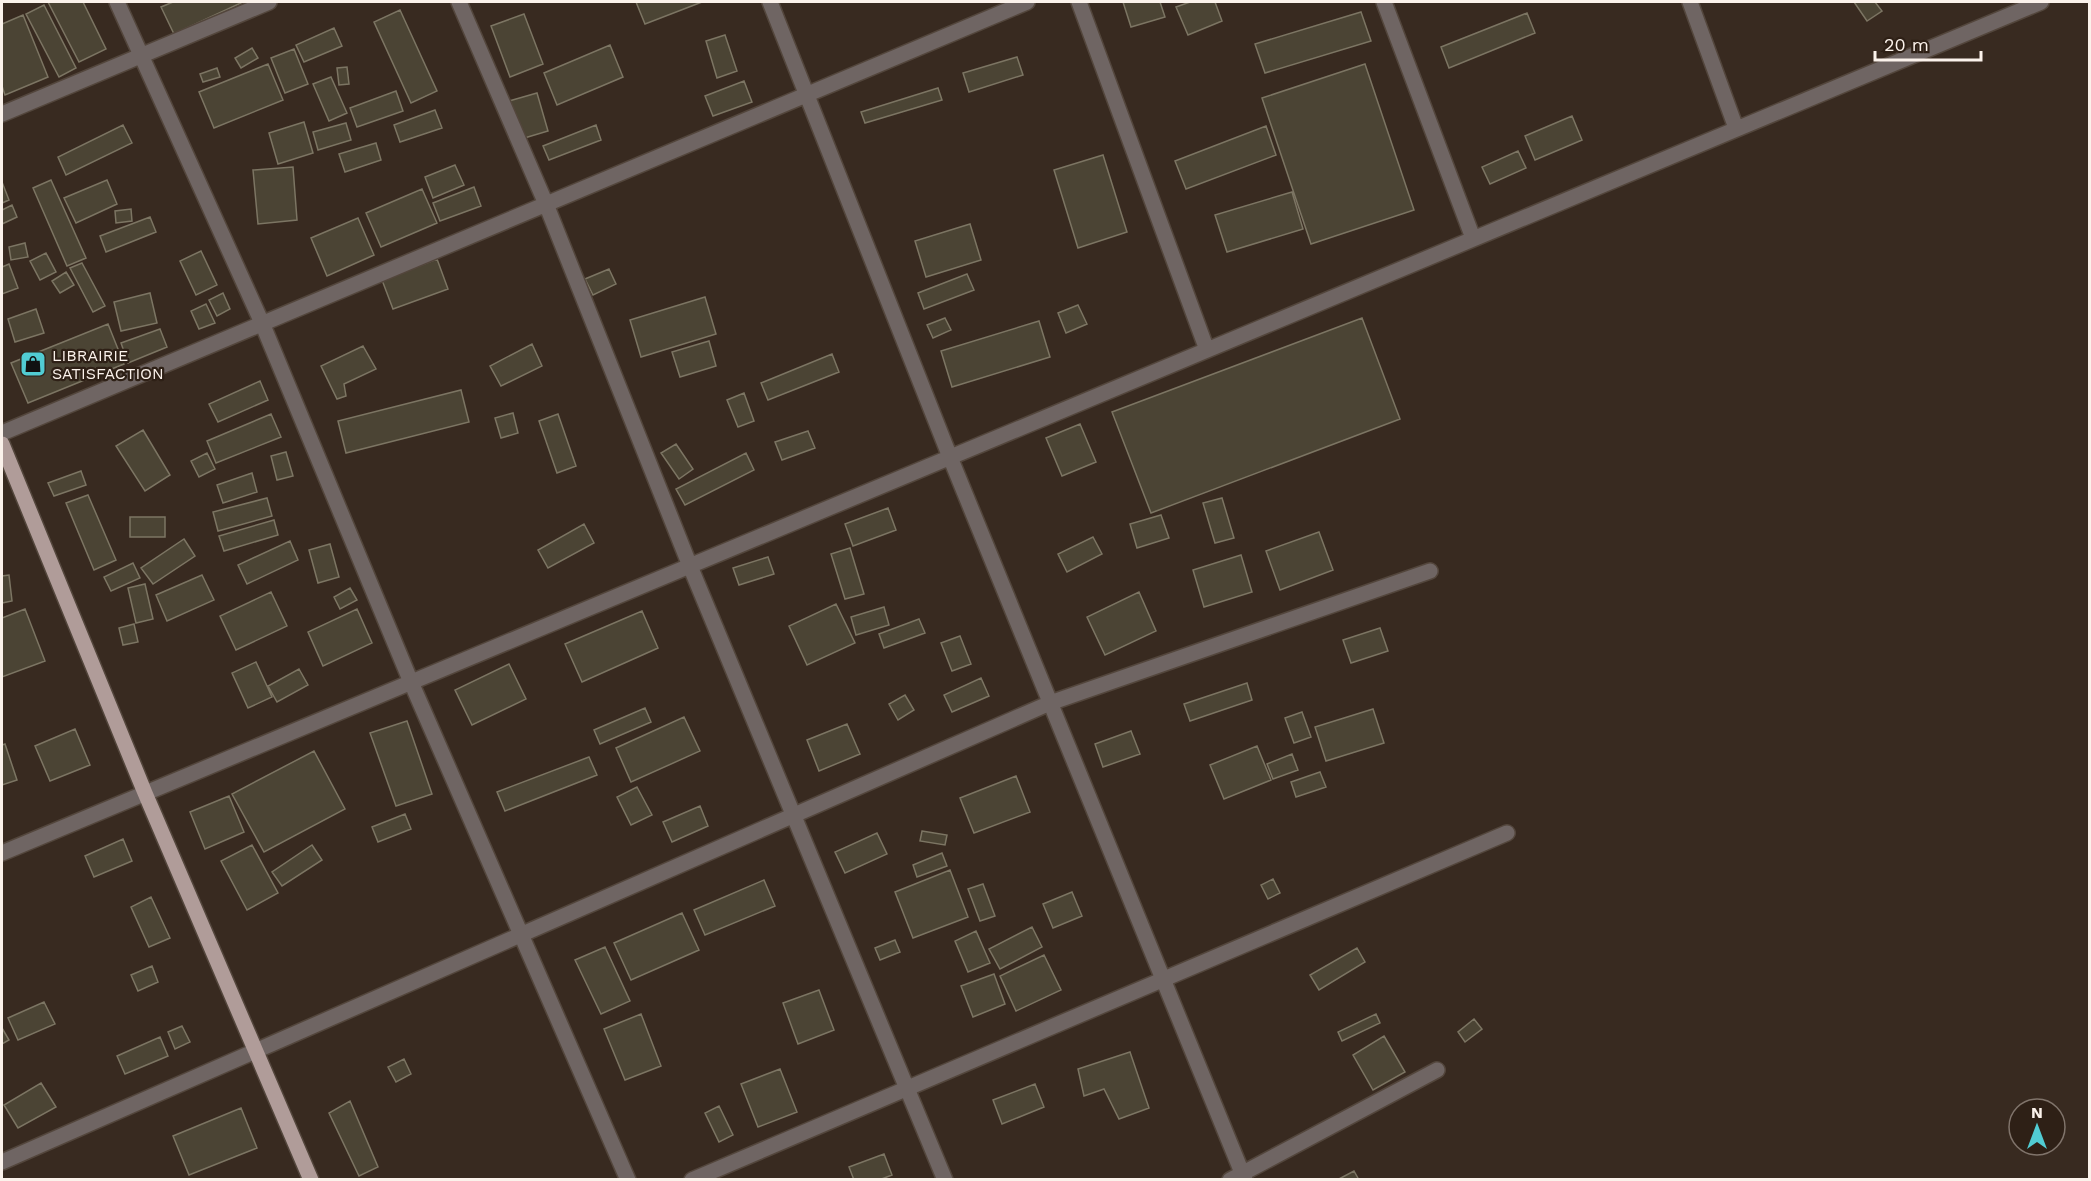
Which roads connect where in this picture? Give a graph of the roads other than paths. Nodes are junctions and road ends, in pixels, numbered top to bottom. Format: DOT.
graph roads {
  1 [pos="117,2"];
  2 [pos="269,2"];
  3 [pos="459,2"];
  4 [pos="770,2"];
  5 [pos="1027,2"];
  6 [pos="1079,2"];
  7 [pos="1384,2"];
  8 [pos="1690,2"];
  9 [pos="2041,2"];
  10 [pos="141,56"];
  11 [pos="808,94"];
  12 [pos="2,114"];
  13 [pos="1736,128"];
  14 [pos="546,204"];
  15 [pos="1473,238"];
  16 [pos="262,323"];
  17 [pos="1207,350"];
  18 [pos="2,433"];
  19 [pos="2,444"];
  20 [pos="950,457"];
  21 [pos="690,566"];
  22 [pos="1430,571"];
  23 [pos="411,682"];
  24 [pos="1050,703"];
  25 [pos="145,793"];
  26 [pos="794,816"];
  27 [pos="1507,833"];
  28 [pos="2,853"];
  29 [pos="521,934"];
  30 [pos="1163,980"];
  31 [pos="255,1051"];
  32 [pos="1437,1070"];
  33 [pos="907,1089"];
  34 [pos="2,1162"];
  35 [pos="1239,1177"];
  36 [pos="310,1179"];
  37 [pos="628,1179"];
  38 [pos="692,1179"];
  39 [pos="945,1179"];
  1 -- 10 [label="street"];
  2 -- 10 [label="street"];
  3 -- 14 [label="street"];
  4 -- 11 [label="street"];
  5 -- 11 [label="street"];
  6 -- 17 [label="street"];
  7 -- 15 [label="street"];
  8 -- 13 [label="street"];
  9 -- 13 [label="street"];
  10 -- 12 [label="street"];
  10 -- 16 [label="street"];
  11 -- 14 [label="street"];
  11 -- 20 [label="street"];
  13 -- 15 [label="street"];
  14 -- 16 [label="street"];
  14 -- 21 [label="street"];
  15 -- 17 [label="street"];
  16 -- 18 [label="street"];
  16 -- 23 [label="street"];
  17 -- 20 [label="street"];
  19 -- 25 [label="main road"];
  20 -- 21 [label="street"];
  20 -- 24 [label="street"];
  21 -- 23 [label="street"];
  21 -- 26 [label="street"];
  22 -- 24 [label="street"];
  23 -- 25 [label="street"];
  23 -- 29 [label="street"];
  24 -- 26 [label="street"];
  24 -- 30 [label="street"];
  25 -- 28 [label="street"];
  25 -- 31 [label="main road"];
  26 -- 29 [label="street"];
  26 -- 33 [label="street"];
  27 -- 30 [label="street"];
  29 -- 31 [label="street"];
  29 -- 37 [label="street"];
  30 -- 33 [label="street"];
  30 -- 35 [label="street"];
  31 -- 34 [label="street"];
  31 -- 36 [label="main road"];
  32 -- 35 [label="street"];
  33 -- 38 [label="street"];
  33 -- 39 [label="street"];
}
